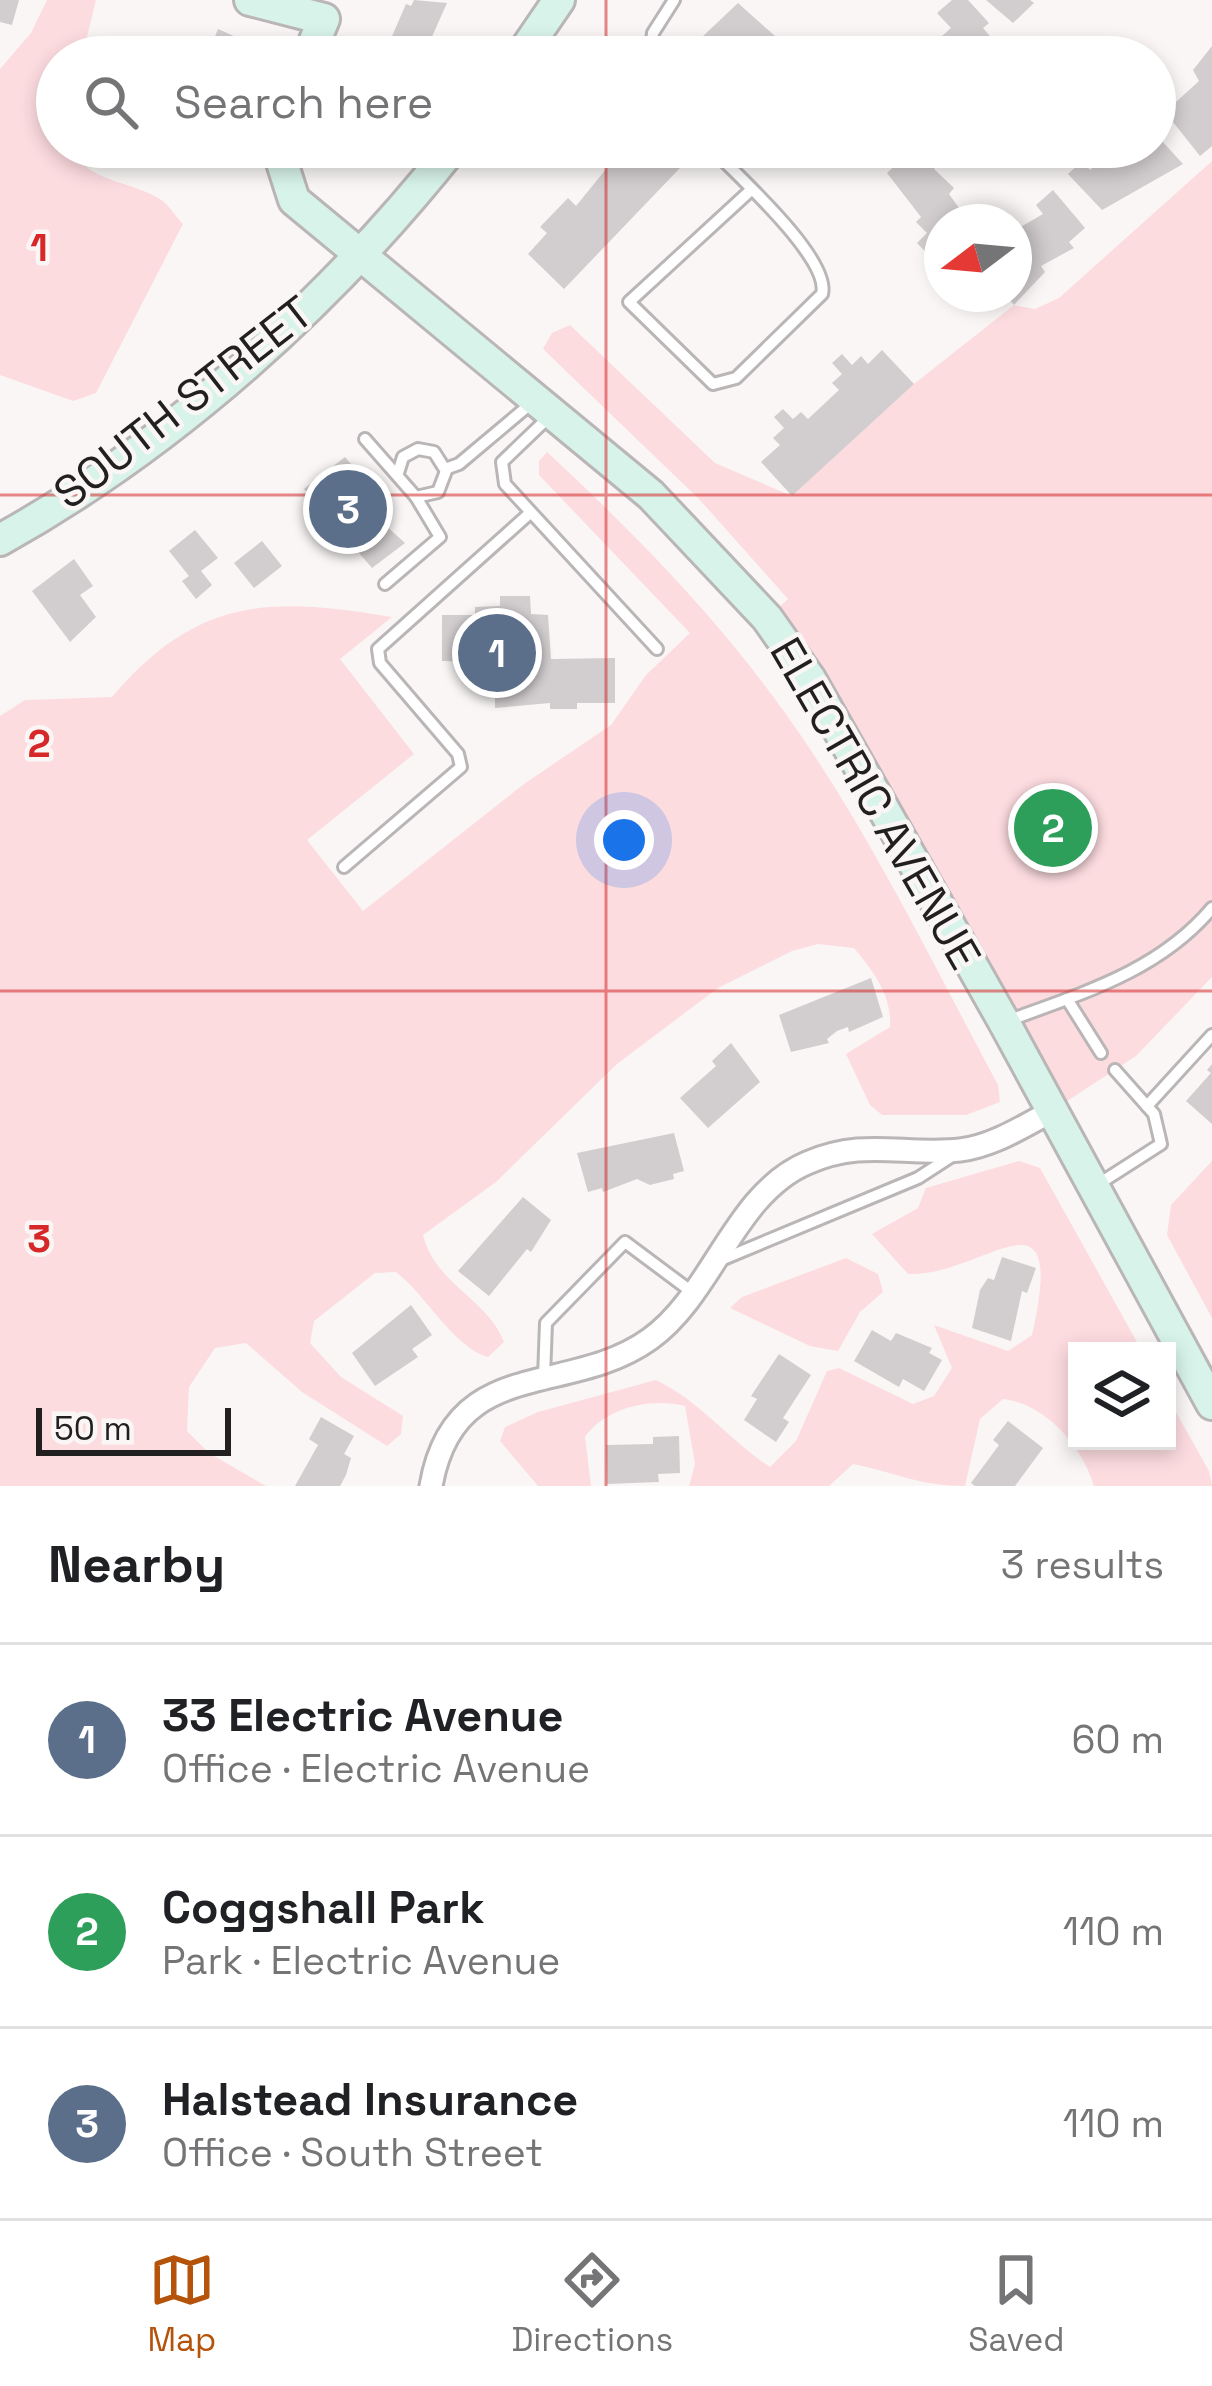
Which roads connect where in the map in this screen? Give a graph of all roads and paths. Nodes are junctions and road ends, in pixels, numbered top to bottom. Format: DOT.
graph roads {
  1 [pos="250,0"];
  2 [pos="560,0"];
  3 [pos="674,0"];
  4 [pos="329,9"];
  5 [pos="535,36"];
  6 [pos="653,36"];
  7 [pos="284,168"];
  8 [pos="435,168"];
  9 [pos="730,168"];
  10 [pos="751,190"];
  11 [pos="362,254"];
  12 [pos="545,406"];
  13 [pos="364,439"];
  14 [pos="446,469"];
  15 [pos="398,473"];
  16 [pos="416,497"];
  17 [pos="530,513"];
  18 [pos="0,540"];
  19 [pos="386,584"];
  20 [pos="657,649"];
  21 [pos="344,867"];
  22 [pos="1212,908"];
  23 [pos="1067,999"];
  24 [pos="1004,1022"];
  25 [pos="1212,1035"];
  26 [pos="1101,1053"];
  27 [pos="1115,1070"];
  28 [pos="1147,1106"];
  29 [pos="1052,1111"];
  30 [pos="960,1150"];
  31 [pos="1094,1187"];
  32 [pos="713,1264"];
  33 [pos="692,1292"];
  34 [pos="544,1377"];
  35 [pos="1212,1404"];
  36 [pos="431,1486"];
  1 -- 4 [label="main road"];
  2 -- 5 [label="main road"];
  3 -- 6 [label="lane"];
  7 -- 11 [label="main road, ELECTRIC AVENUE"];
  8 -- 11 [label="main road, SOUTH STREET"];
  9 -- 10 [label="lane"];
  10 -- 10 [label="lane"];
  11 -- 12 [label="main road, ELECTRIC AVENUE"];
  11 -- 18 [label="main road, SOUTH STREET"];
  12 -- 14 [label="lane"];
  12 -- 17 [label="lane"];
  12 -- 24 [label="main road, ELECTRIC AVENUE"];
  13 -- 15 [label="lane"];
  14 -- 15 [label="lane"];
  14 -- 16 [label="lane"];
  15 -- 16 [label="lane"];
  16 -- 19 [label="lane"];
  17 -- 20 [label="lane"];
  17 -- 21 [label="lane"];
  22 -- 23 [label="lane"];
  23 -- 24 [label="lane"];
  23 -- 26 [label="lane"];
  24 -- 29 [label="main road, ELECTRIC AVENUE"];
  25 -- 28 [label="lane"];
  27 -- 28 [label="lane"];
  28 -- 31 [label="lane"];
  29 -- 30 [label="street"];
  29 -- 31 [label="main road, ELECTRIC AVENUE"];
  30 -- 32 [label="lane"];
  30 -- 32 [label="street"];
  31 -- 35 [label="main road, ELECTRIC AVENUE"];
  32 -- 33 [label="street"];
  33 -- 34 [label="street"];
  33 -- 34 [label="lane"];
  34 -- 36 [label="street"];
}
